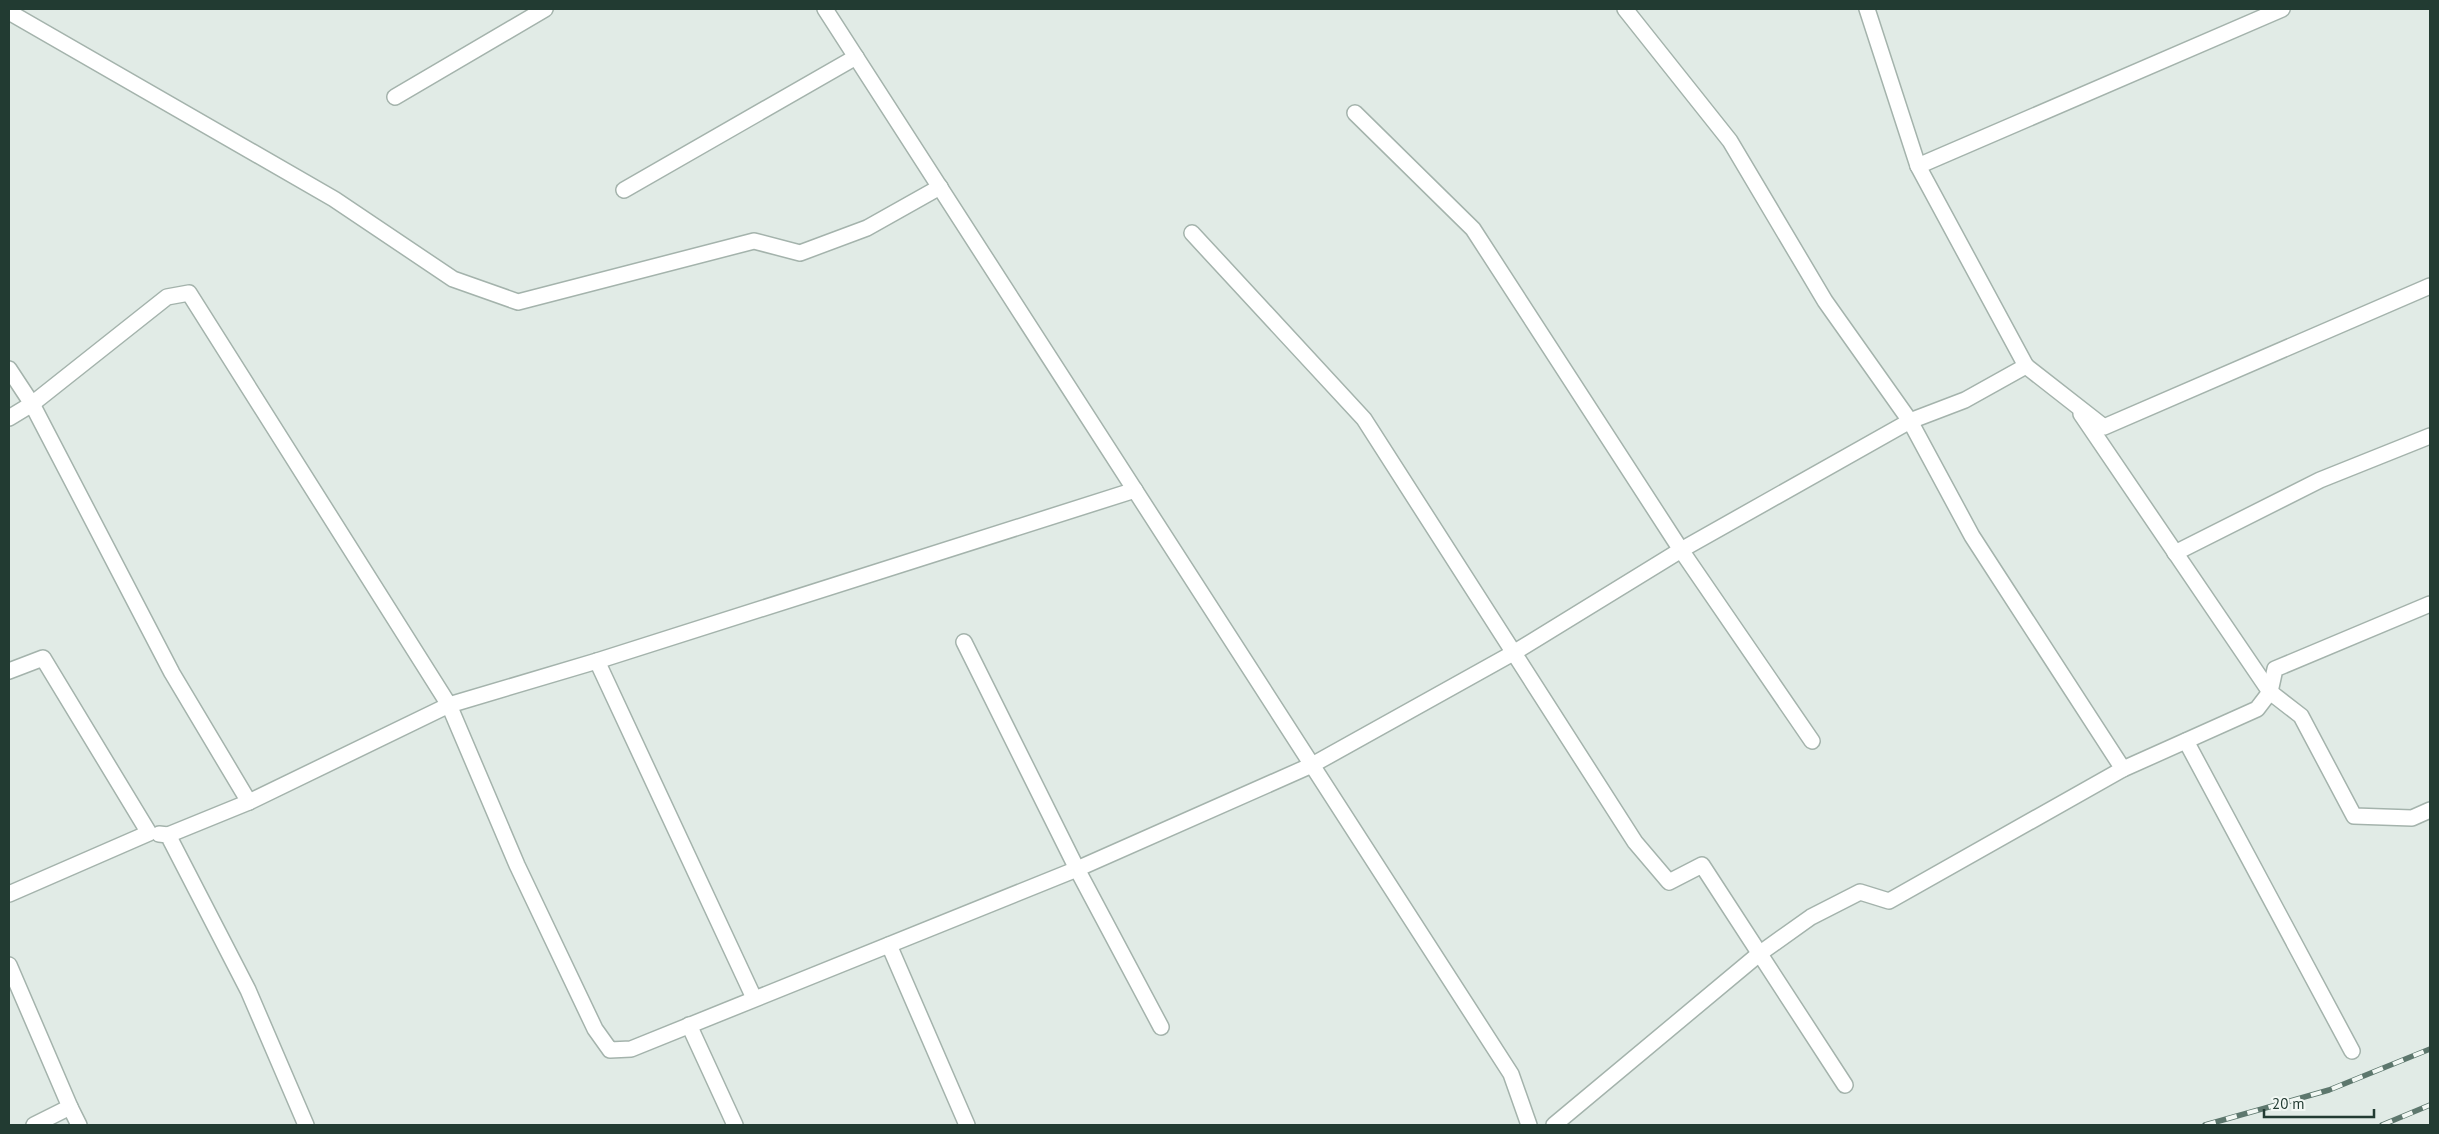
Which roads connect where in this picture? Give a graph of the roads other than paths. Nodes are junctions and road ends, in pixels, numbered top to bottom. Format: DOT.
graph roads {
  1 [pos="545,9"];
  2 [pos="825,9"];
  3 [pos="1625,9"];
  4 [pos="1867,9"];
  5 [pos="2282,9"];
  6 [pos="9,12"];
  7 [pos="856,57"];
  8 [pos="395,97"];
  9 [pos="1356,113"];
  10 [pos="1918,166"];
  11 [pos="940,187"];
  12 [pos="624,190"];
  13 [pos="1192,233"];
  14 [pos="2430,286"];
  15 [pos="2026,366"];
  16 [pos="9,370"];
  17 [pos="32,404"];
  18 [pos="2074,404"];
  19 [pos="9,418"];
  20 [pos="1910,421"];
  21 [pos="2430,436"];
  22 [pos="1135,490"];
  23 [pos="1681,550"];
  24 [pos="2175,554"];
  25 [pos="2430,604"];
  26 [pos="964,642"];
  27 [pos="1515,652"];
  28 [pos="597,661"];
  29 [pos="9,671"];
  30 [pos="2270,692"];
  31 [pos="449,705"];
  32 [pos="1812,741"];
  33 [pos="2186,741"];
  34 [pos="1312,765"];
  35 [pos="2123,769"];
  36 [pos="249,802"];
  37 [pos="2430,810"];
  38 [pos="149,833"];
  39 [pos="168,835"];
  40 [pos="1077,869"];
  41 [pos="9,894"];
  42 [pos="888,945"];
  43 [pos="1758,954"];
  44 [pos="9,965"];
  45 [pos="754,998"];
  46 [pos="689,1025"];
  47 [pos="1161,1027"];
  48 [pos="2352,1051"];
  49 [pos="1845,1085"];
  50 [pos="70,1107"];
  51 [pos="34,1125"];
  52 [pos="79,1125"];
  53 [pos="306,1125"];
  54 [pos="735,1125"];
  55 [pos="967,1125"];
  56 [pos="1529,1125"];
  57 [pos="1554,1125"];
  1 -- 8 [label="street"];
  2 -- 7 [label="street"];
  3 -- 20 [label="street"];
  4 -- 10 [label="street"];
  5 -- 10 [label="street"];
  6 -- 11 [label="street"];
  7 -- 11 [label="street"];
  7 -- 12 [label="street"];
  9 -- 23 [label="street"];
  10 -- 15 [label="street"];
  11 -- 22 [label="street"];
  13 -- 27 [label="street"];
  14 -- 18 [label="street"];
  15 -- 18 [label="street"];
  15 -- 20 [label="street"];
  16 -- 17 [label="street"];
  17 -- 19 [label="street"];
  17 -- 31 [label="street"];
  17 -- 36 [label="street"];
  18 -- 24 [label="street"];
  20 -- 23 [label="street"];
  20 -- 35 [label="street"];
  21 -- 24 [label="street"];
  22 -- 28 [label="street"];
  22 -- 34 [label="street"];
  23 -- 27 [label="street"];
  23 -- 32 [label="street"];
  24 -- 30 [label="street"];
  25 -- 30 [label="street"];
  26 -- 40 [label="street"];
  27 -- 34 [label="street"];
  27 -- 43 [label="street"];
  28 -- 31 [label="street"];
  28 -- 45 [label="street"];
  29 -- 38 [label="street"];
  30 -- 33 [label="street"];
  30 -- 37 [label="street"];
  31 -- 36 [label="street"];
  31 -- 46 [label="street"];
  33 -- 35 [label="street"];
  33 -- 48 [label="street"];
  34 -- 40 [label="street"];
  34 -- 56 [label="street"];
  35 -- 43 [label="street"];
  36 -- 39 [label="street"];
  38 -- 39 [label="street"];
  38 -- 41 [label="street"];
  39 -- 53 [label="street"];
  40 -- 42 [label="street"];
  40 -- 47 [label="street"];
  42 -- 45 [label="street"];
  42 -- 55 [label="street"];
  43 -- 49 [label="street"];
  43 -- 57 [label="street"];
  44 -- 50 [label="street"];
  45 -- 46 [label="street"];
  46 -- 54 [label="street"];
  50 -- 51 [label="street"];
  50 -- 52 [label="street"];
}
